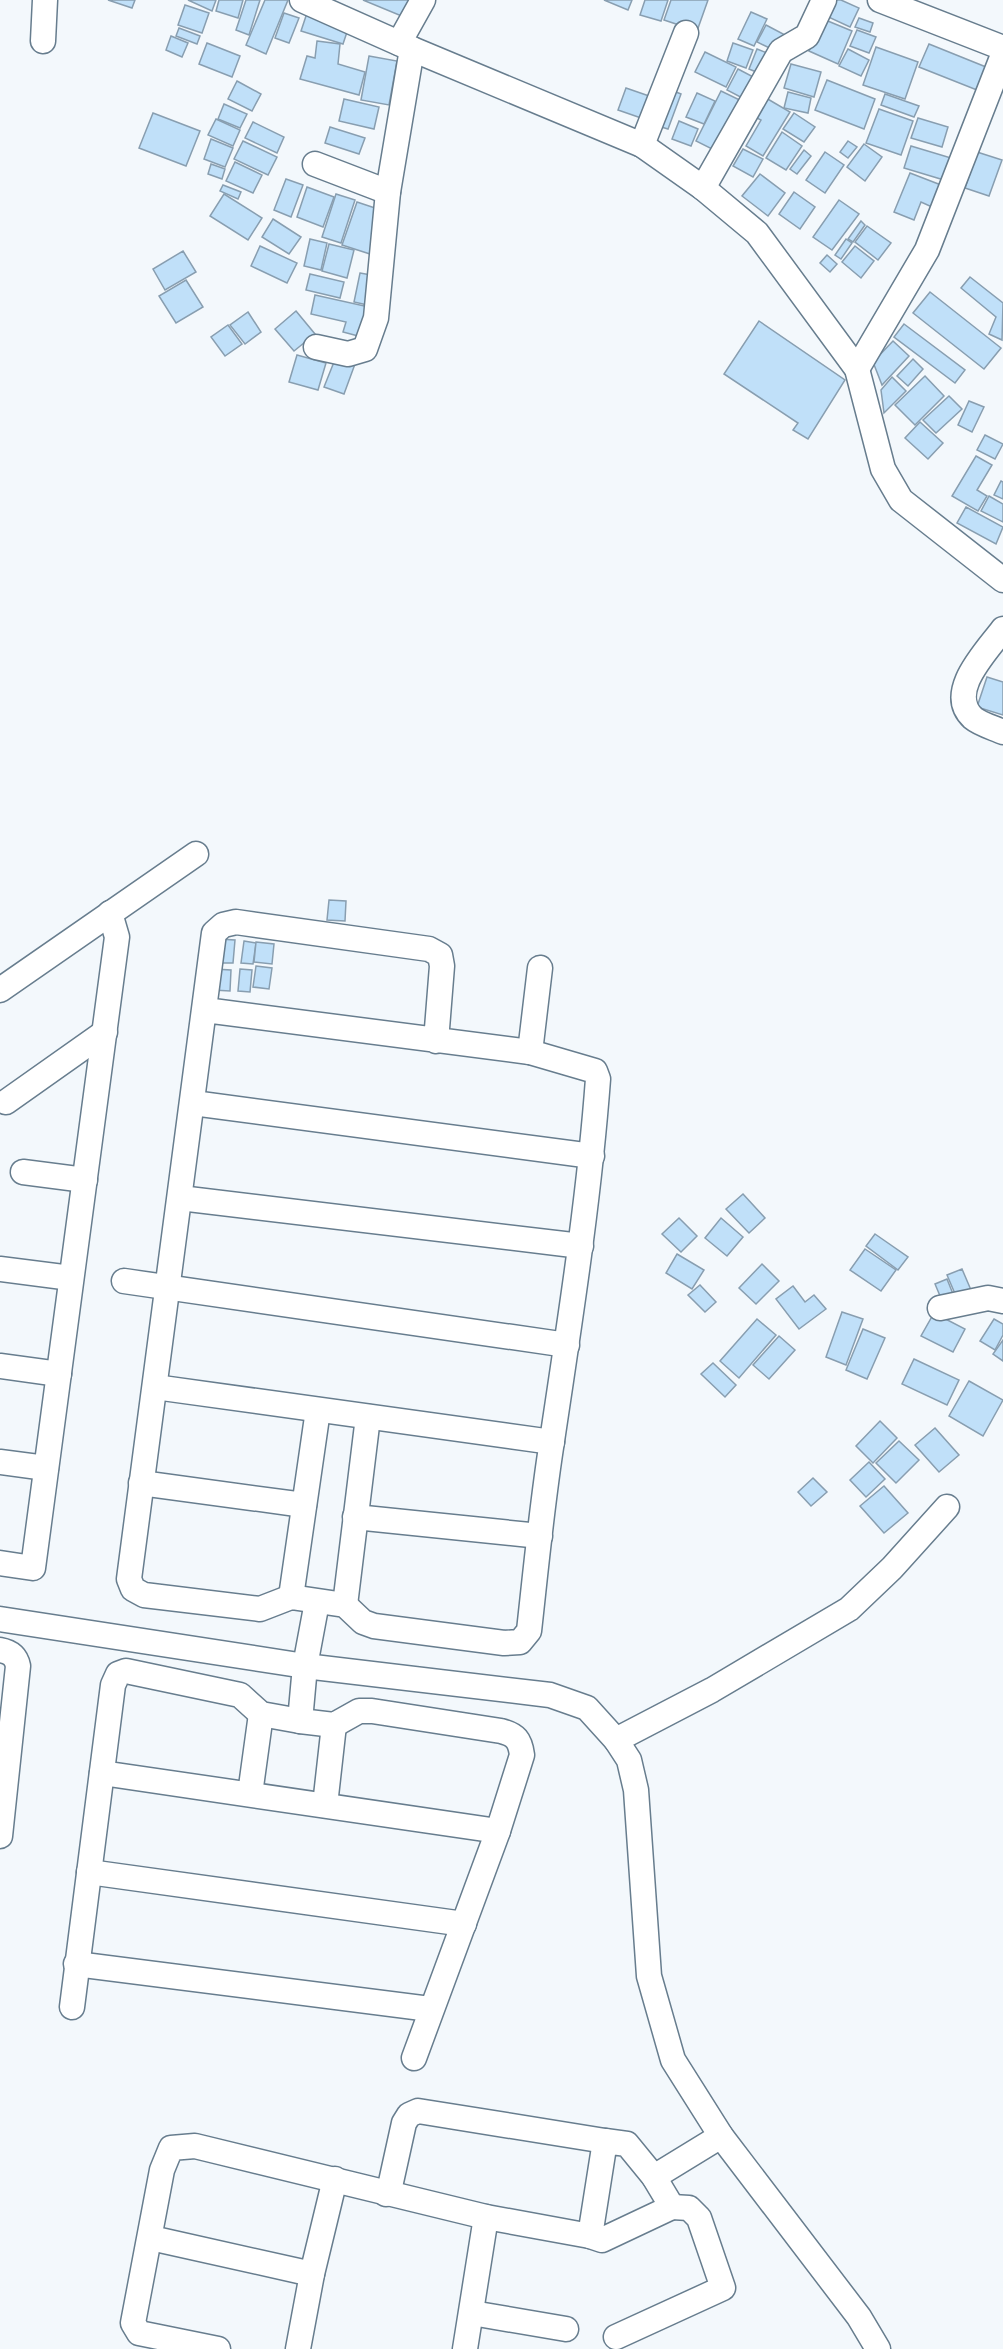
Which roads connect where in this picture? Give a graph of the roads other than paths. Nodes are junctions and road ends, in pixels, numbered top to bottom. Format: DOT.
graph roads {
  1 [pos="45,0"];
  2 [pos="302,0"];
  3 [pos="423,0"];
  4 [pos="824,0"];
  5 [pos="880,0"];
  6 [pos="686,33"];
  7 [pos="43,40"];
  8 [pos="405,46"];
  9 [pos="1003,48"];
  10 [pos="1003,55"];
  11 [pos="642,145"];
  12 [pos="315,164"];
  13 [pos="703,188"];
  14 [pos="388,192"];
  15 [pos="316,347"];
  16 [pos="857,369"];
  17 [pos="1003,580"];
  18 [pos="1003,629"];
  19 [pos="1003,732"];
  20 [pos="196,854"];
  21 [pos="110,913"];
  22 [pos="540,968"];
  23 [pos="0,990"];
  24 [pos="205,1010"];
  25 [pos="105,1032"];
  26 [pos="436,1041"];
  27 [pos="530,1052"];
  28 [pos="6,1102"];
  29 [pos="193,1103"];
  30 [pos="592,1156"];
  31 [pos="23,1172"];
  32 [pos="85,1180"];
  33 [pos="180,1198"];
  34 [pos="581,1246"];
  35 [pos="0,1269"];
  36 [pos="71,1278"];
  37 [pos="124,1281"];
  38 [pos="168,1288"];
  39 [pos="1003,1301"];
  40 [pos="940,1308"];
  41 [pos="567,1345"];
  42 [pos="0,1366"];
  43 [pos="59,1374"];
  44 [pos="154,1387"];
  45 [pos="318,1410"];
  46 [pos="368,1417"];
  47 [pos="552,1442"];
  48 [pos="0,1462"];
  49 [pos="46,1468"];
  50 [pos="141,1483"];
  51 [pos="304,1505"];
  52 [pos="947,1507"];
  53 [pos="355,1516"];
  54 [pos="540,1536"];
  55 [pos="0,1563"];
  56 [pos="291,1597"];
  57 [pos="317,1602"];
  58 [pos="345,1605"];
  59 [pos="0,1619"];
  60 [pos="0,1650"];
  61 [pos="305,1666"];
  62 [pos="261,1714"];
  63 [pos="300,1721"];
  64 [pos="334,1725"];
  65 [pos="616,1740"];
  66 [pos="4,1758"];
  67 [pos="102,1773"];
  68 [pos="250,1794"];
  69 [pos="325,1805"];
  70 [pos="498,1830"];
  71 [pos="0,1836"];
  72 [pos="89,1872"];
  73 [pos="464,1924"];
  74 [pos="76,1964"];
  75 [pos="72,2007"];
  76 [pos="430,2009"];
  77 [pos="414,2058"];
  78 [pos="721,2136"];
  79 [pos="605,2141"];
  80 [pos="654,2176"];
  81 [pos="335,2179"];
  82 [pos="386,2194"];
  83 [pos="672,2207"];
  84 [pos="486,2217"];
  85 [pos="590,2236"];
  86 [pos="151,2238"];
  87 [pos="312,2274"];
  88 [pos="472,2313"];
  89 [pos="566,2329"];
  90 [pos="616,2337"];
  91 [pos="218,2349"];
  92 [pos="298,2349"];
  93 [pos="465,2349"];
  94 [pos="878,2349"];
  1 -- 7 [label="street"];
  2 -- 8 [label="street"];
  3 -- 8 [label="street"];
  4 -- 13 [label="street"];
  5 -- 9 [label="street"];
  6 -- 11 [label="street"];
  8 -- 11 [label="street"];
  8 -- 14 [label="street"];
  10 -- 16 [label="street"];
  11 -- 13 [label="street"];
  12 -- 14 [label="street"];
  13 -- 16 [label="street"];
  14 -- 15 [label="street"];
  16 -- 17 [label="street"];
  18 -- 19 [label="street"];
  20 -- 21 [label="street"];
  21 -- 23 [label="street"];
  21 -- 25 [label="street"];
  22 -- 27 [label="street"];
  24 -- 26 [label="street"];
  24 -- 26 [label="street"];
  24 -- 29 [label="street"];
  25 -- 28 [label="street"];
  25 -- 32 [label="street"];
  26 -- 27 [label="street"];
  27 -- 30 [label="street"];
  29 -- 30 [label="street"];
  29 -- 33 [label="street"];
  30 -- 34 [label="street"];
  31 -- 32 [label="street"];
  32 -- 36 [label="street"];
  33 -- 34 [label="street"];
  33 -- 38 [label="street"];
  34 -- 41 [label="street"];
  35 -- 36 [label="street"];
  36 -- 43 [label="street"];
  37 -- 38 [label="street"];
  38 -- 41 [label="street"];
  38 -- 44 [label="street"];
  39 -- 40 [label="street"];
  41 -- 47 [label="street"];
  42 -- 43 [label="street"];
  43 -- 49 [label="street"];
  44 -- 45 [label="street"];
  44 -- 50 [label="street"];
  45 -- 46 [label="street"];
  45 -- 51 [label="street"];
  46 -- 47 [label="street"];
  46 -- 53 [label="street"];
  47 -- 54 [label="street"];
  48 -- 49 [label="street"];
  49 -- 55 [label="street"];
  50 -- 51 [label="street"];
  50 -- 56 [label="street"];
  51 -- 56 [label="street"];
  52 -- 65 [label="street"];
  53 -- 54 [label="street"];
  53 -- 58 [label="street"];
  54 -- 58 [label="street"];
  56 -- 57 [label="street"];
  57 -- 58 [label="street"];
  57 -- 61 [label="street"];
  59 -- 61 [label="street"];
  60 -- 66 [label="street"];
  61 -- 63 [label="street"];
  61 -- 65 [label="street"];
  62 -- 63 [label="street"];
  62 -- 67 [label="street"];
  62 -- 68 [label="street"];
  63 -- 64 [label="street"];
  64 -- 69 [label="street"];
  64 -- 70 [label="street"];
  65 -- 78 [label="street"];
  66 -- 71 [label="street"];
  67 -- 68 [label="street"];
  67 -- 72 [label="street"];
  68 -- 69 [label="street"];
  69 -- 70 [label="street"];
  70 -- 73 [label="street"];
  72 -- 73 [label="street"];
  72 -- 74 [label="street"];
  73 -- 76 [label="street"];
  74 -- 75 [label="street"];
  74 -- 76 [label="street"];
  76 -- 77 [label="street"];
  78 -- 80 [label="street"];
  78 -- 94 [label="street"];
  79 -- 80 [label="street"];
  79 -- 82 [label="street"];
  79 -- 85 [label="street"];
  80 -- 83 [label="street"];
  81 -- 82 [label="street"];
  81 -- 86 [label="street"];
  81 -- 87 [label="street"];
  82 -- 84 [label="street"];
  83 -- 85 [label="street"];
  83 -- 90 [label="street"];
  84 -- 85 [label="street"];
  84 -- 88 [label="street"];
  86 -- 87 [label="street"];
  86 -- 91 [label="street"];
  87 -- 92 [label="street"];
  88 -- 89 [label="street"];
  88 -- 93 [label="street"];
}
